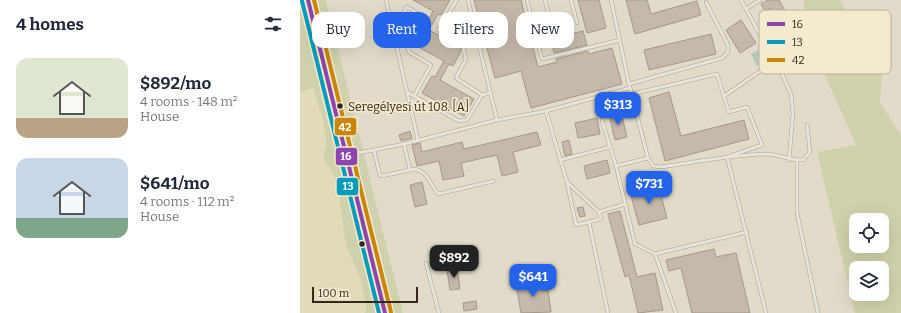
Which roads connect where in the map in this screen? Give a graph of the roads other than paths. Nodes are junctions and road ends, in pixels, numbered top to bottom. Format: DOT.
graph roads {
  1 [pos="308,0"];
  2 [pos="386,0"];
  3 [pos="452,0"];
  4 [pos="457,0"];
  5 [pos="468,0"];
  6 [pos="527,0"];
  7 [pos="545,0"];
  8 [pos="571,0"];
  9 [pos="611,0"];
  10 [pos="741,0"];
  11 [pos="760,0"];
  12 [pos="706,2"];
  13 [pos="454,5"];
  14 [pos="746,9"];
  15 [pos="389,12"];
  16 [pos="404,12"];
  17 [pos="416,12"];
  18 [pos="548,12"];
  19 [pos="577,23"];
  20 [pos="759,32"];
  21 [pos="620,40"];
  22 [pos="397,48"];
  23 [pos="408,48"];
  24 [pos="759,72"];
  25 [pos="781,74"];
  26 [pos="629,84"];
  27 [pos="630,88"];
  28 [pos="407,92"];
  29 [pos="490,92"];
  30 [pos="482,94"];
  31 [pos="632,94"];
  32 [pos="414,96"];
  33 [pos="724,96"];
  34 [pos="546,111"];
  35 [pos="497,120"];
  36 [pos="602,120"];
  37 [pos="807,126"];
  38 [pos="418,140"];
  39 [pos="404,144"];
  40 [pos="610,147"];
  41 [pos="374,151"];
  42 [pos="346,156"];
  43 [pos="728,157"];
  44 [pos="648,158"];
  45 [pos="560,160"];
  46 [pos="789,160"];
  47 [pos="796,160"];
  48 [pos="616,166"];
  49 [pos="410,170"];
  50 [pos="494,181"];
  51 [pos="567,182"];
  52 [pos="625,204"];
  53 [pos="599,212"];
  54 [pos="589,222"];
  55 [pos="747,232"];
  56 [pos="655,254"];
  57 [pos="426,263"];
  58 [pos="385,313"];
  59 [pos="439,313"];
  60 [pos="608,313"];
  61 [pos="676,313"];
  62 [pos="766,313"];
  63 [pos="818,313"];
  1 -- 42 [label="main road"];
  2 -- 15 [label="lane"];
  3 -- 13 [label="lane"];
  4 -- 13 [label="lane"];
  5 -- 29 [label="lane"];
  6 -- 21 [label="lane"];
  7 -- 18 [label="lane"];
  8 -- 19 [label="lane"];
  9 -- 21 [label="lane"];
  10 -- 14 [label="lane"];
  11 -- 14 [label="lane"];
  12 -- 26 [label="lane"];
  13 -- 30 [label="lane"];
  14 -- 20 [label="lane"];
  16 -- 17 [label="lane"];
  21 -- 26 [label="lane"];
  22 -- 28 [label="lane"];
  23 -- 32 [label="lane"];
  24 -- 33 [label="lane"];
  25 -- 46 [label="lane"];
  26 -- 27 [label="lane"];
  27 -- 31 [label="lane"];
  27 -- 34 [label="lane"];
  28 -- 32 [label="lane"];
  28 -- 38 [label="lane"];
  29 -- 30 [label="lane"];
  29 -- 35 [label="lane"];
  30 -- 32 [label="lane"];
  31 -- 33 [label="lane"];
  31 -- 44 [label="lane"];
  33 -- 43 [label="lane"];
  34 -- 35 [label="lane"];
  34 -- 45 [label="lane"];
  35 -- 38 [label="lane"];
  36 -- 40 [label="lane"];
  37 -- 47 [label="lane"];
  38 -- 39 [label="lane"];
  39 -- 41 [label="lane"];
  39 -- 49 [label="lane"];
  40 -- 45 [label="lane"];
  40 -- 48 [label="lane"];
  41 -- 42 [label="lane"];
  41 -- 49 [label="lane"];
  42 -- 58 [label="main road"];
  43 -- 44 [label="lane"];
  43 -- 46 [label="lane"];
  43 -- 55 [label="lane"];
  44 -- 48 [label="lane"];
  45 -- 51 [label="lane"];
  46 -- 47 [label="lane"];
  47 -- 63 [label="lane"];
  48 -- 52 [label="lane"];
  49 -- 50 [label="lane"];
  51 -- 53 [label="lane"];
  51 -- 54 [label="lane"];
  52 -- 53 [label="lane"];
  52 -- 56 [label="lane"];
  53 -- 54 [label="lane"];
  54 -- 60 [label="lane"];
  55 -- 56 [label="lane"];
  55 -- 62 [label="lane"];
  56 -- 61 [label="lane"];
  57 -- 59 [label="lane"];
}
